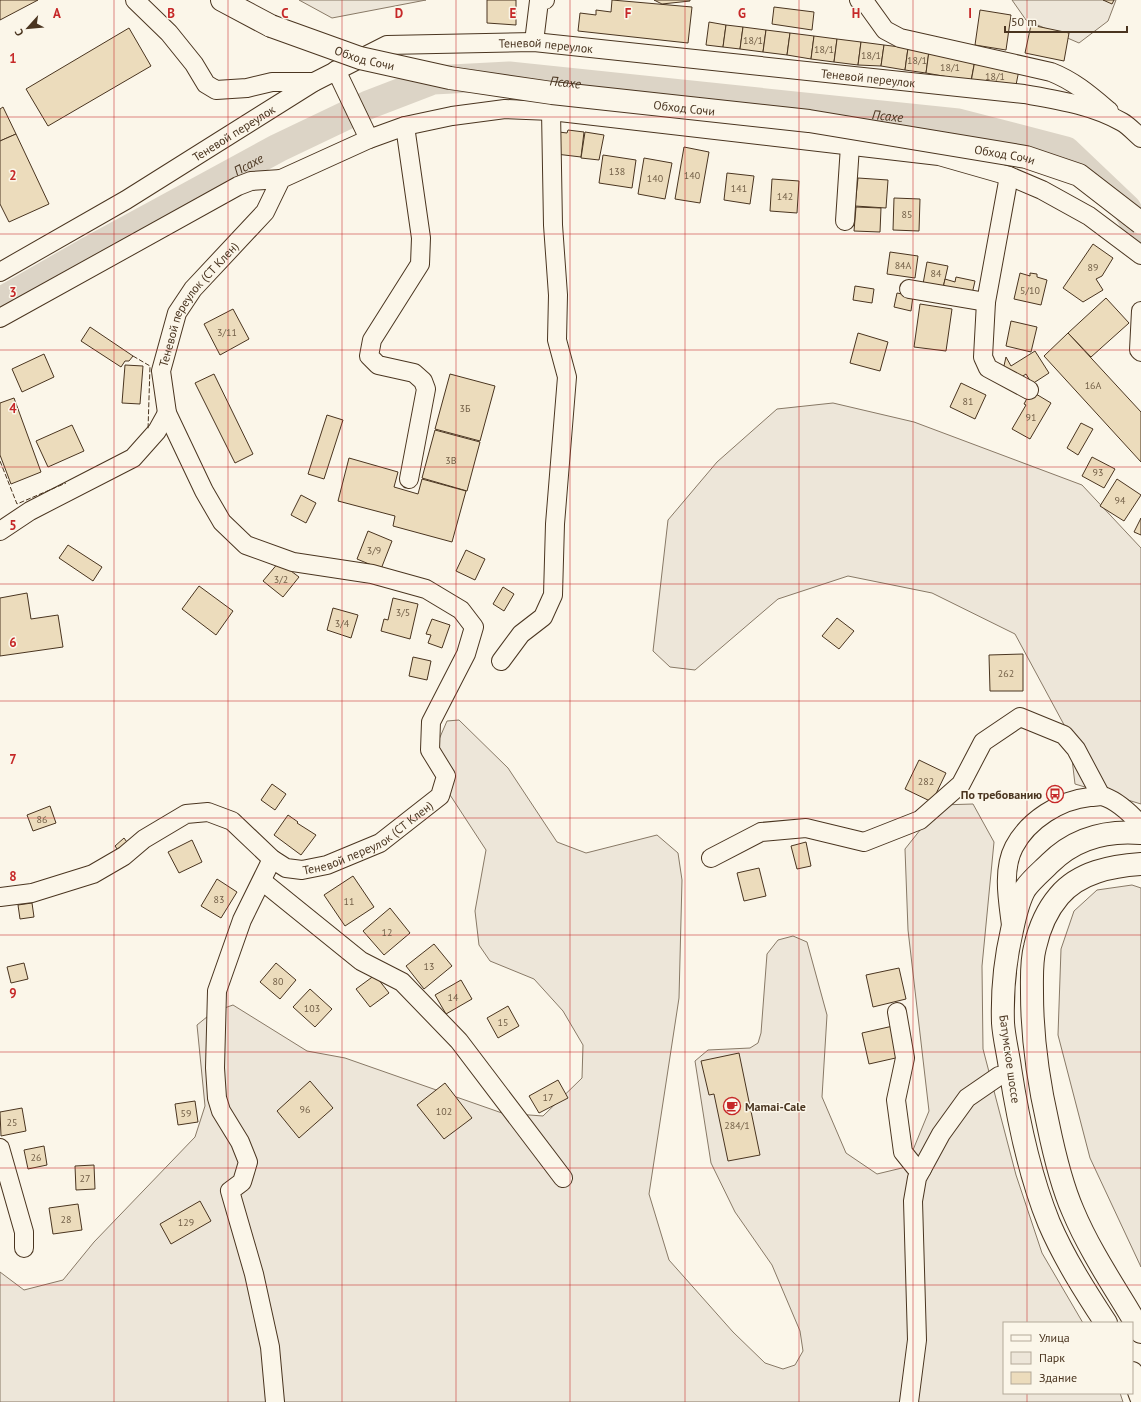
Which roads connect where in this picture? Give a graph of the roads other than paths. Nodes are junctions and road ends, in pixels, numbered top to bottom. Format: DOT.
graph roads {
  1 [pos="135,0"];
  2 [pos="222,0"];
  3 [pos="544,0"];
  4 [pos="859,0"];
  5 [pos="534,42"];
  6 [pos="336,70"];
  7 [pos="314,82"];
  8 [pos="551,111"];
  9 [pos="1123,123"];
  10 [pos="404,126"];
  11 [pos="1141,138"];
  12 [pos="369,139"];
  13 [pos="850,146"];
  14 [pos="1009,176"];
  15 [pos="281,179"];
  16 [pos="845,221"];
  17 [pos="1141,223"];
  18 [pos="1141,255"];
  19 [pos="0,272"];
  20 [pos="909,289"];
  21 [pos="986,302"];
  22 [pos="1141,311"];
  23 [pos="0,318"];
  24 [pos="1141,352"];
  25 [pos="1029,390"];
  26 [pos="167,413"];
  27 [pos="409,479"];
  28 [pos="0,531"];
  29 [pos="501,661"];
  30 [pos="1101,796"];
  31 [pos="1141,825"];
  32 [pos="1141,833"];
  33 [pos="711,858"];
  34 [pos="272,859"];
  35 [pos="1141,864"];
  36 [pos="262,882"];
  37 [pos="0,897"];
  38 [pos="1012,929"];
  39 [pos="897,1012"];
  40 [pos="1011,1074"];
  41 [pos="0,1148"];
  42 [pos="922,1169"];
  43 [pos="563,1178"];
  44 [pos="24,1248"];
  45 [pos="1105,1322"];
  46 [pos="1141,1332"];
  47 [pos="1133,1376"];
  48 [pos="1141,1397"];
  49 [pos="275,1402"];
  50 [pos="909,1402"];
  1 -- 7 [label="street"];
  2 -- 17 [label="highway, Обход Сочи, bridge"];
  3 -- 5 [label="street"];
  4 -- 9 [label="street"];
  5 -- 6 [label="street, Теневой переулок"];
  5 -- 9 [label="street, Теневой переулок"];
  6 -- 7 [label="street, Теневой переулок"];
  6 -- 12 [label="street"];
  7 -- 19 [label="street, Теневой переулок"];
  8 -- 10 [label="street"];
  8 -- 13 [label="street"];
  8 -- 29 [label="street"];
  9 -- 11 [label="street, Теневой переулок"];
  10 -- 12 [label="street"];
  10 -- 27 [label="street"];
  12 -- 15 [label="street"];
  13 -- 14 [label="street"];
  13 -- 16 [label="street"];
  14 -- 18 [label="street"];
  14 -- 21 [label="street"];
  15 -- 23 [label="street"];
  15 -- 26 [label="street, Теневой переулок (СТ Клен)"];
  20 -- 21 [label="street"];
  21 -- 25 [label="street"];
  22 -- 24 [label="street"];
  26 -- 28 [label="street"];
  26 -- 34 [label="street, Теневой переулок (СТ Клен)"];
  30 -- 31 [label="street"];
  30 -- 33 [label="street"];
  30 -- 38 [label="street"];
  32 -- 38 [label="highway, Батумское шоссе"];
  34 -- 36 [label="street"];
  34 -- 37 [label="street, Теневой переулок (СТ Клен)"];
  35 -- 46 [label="highway"];
  36 -- 43 [label="street"];
  36 -- 49 [label="street"];
  38 -- 40 [label="highway, Батумское шоссе"];
  39 -- 42 [label="street"];
  40 -- 42 [label="street"];
  40 -- 45 [label="highway, Батумское шоссе"];
  41 -- 44 [label="street"];
  42 -- 50 [label="street"];
  47 -- 48 [label="highway"];
}
